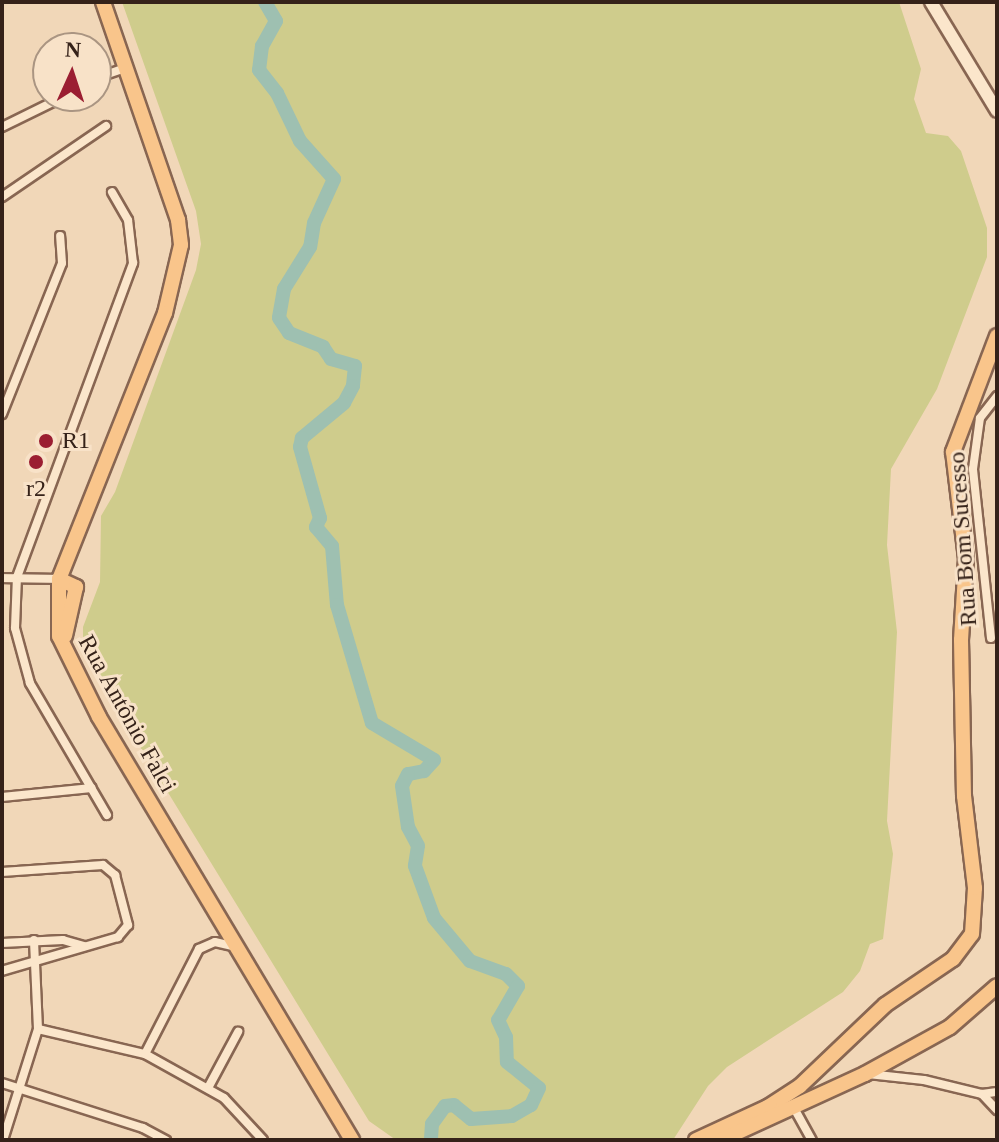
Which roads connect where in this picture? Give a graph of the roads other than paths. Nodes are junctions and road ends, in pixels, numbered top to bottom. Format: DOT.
graph roads {
  1 [pos="103,2"];
  2 [pos="931,2"];
  3 [pos="125,68"];
  4 [pos="112,72"];
  5 [pos="997,111"];
  6 [pos="32,112"];
  7 [pos="106,126"];
  8 [pos="2,127"];
  9 [pos="112,192"];
  10 [pos="2,197"];
  11 [pos="60,236"];
  12 [pos="997,336"];
  13 [pos="993,349"];
  14 [pos="997,396"];
  15 [pos="2,414"];
  16 [pos="17,577"];
  17 [pos="2,578"];
  18 [pos="59,579"];
  19 [pos="991,638"];
  20 [pos="92,788"];
  21 [pos="2,797"];
  22 [pos="107,815"];
  23 [pos="2,872"];
  24 [pos="34,940"];
  25 [pos="2,943"];
  26 [pos="84,946"];
  27 [pos="237,947"];
  28 [pos="31,963"];
  29 [pos="2,971"];
  30 [pos="997,986"];
  31 [pos="38,1029"];
  32 [pos="238,1032"];
  33 [pos="145,1054"];
  34 [pos="889,1057"];
  35 [pos="830,1058"];
  36 [pos="865,1074"];
  37 [pos="2,1083"];
  38 [pos="208,1088"];
  39 [pos="20,1089"];
  40 [pos="809,1090"];
  41 [pos="997,1092"];
  42 [pos="982,1094"];
  43 [pos="794,1108"];
  44 [pos="763,1110"];
  45 [pos="997,1110"];
  46 [pos="737,1133"];
  47 [pos="3,1140"];
  48 [pos="166,1140"];
  49 [pos="263,1140"];
  50 [pos="352,1140"];
  51 [pos="696,1140"];
  52 [pos="721,1140"];
  53 [pos="812,1140"];
  1 -- 3 [label="main road"];
  2 -- 5 [label="street"];
  3 -- 4 [label="street"];
  3 -- 18 [label="main road"];
  6 -- 8 [label="street"];
  7 -- 10 [label="street"];
  9 -- 16 [label="street"];
  11 -- 15 [label="street"];
  12 -- 13 [label="main road"];
  13 -- 35 [label="main road"];
  14 -- 19 [label="street, Rua Bom Sucesso"];
  16 -- 17 [label="street"];
  16 -- 18 [label="street"];
  16 -- 20 [label="street"];
  18 -- 27 [label="main road, Rua Antônio Falci"];
  20 -- 21 [label="street"];
  20 -- 22 [label="street"];
  23 -- 26 [label="street"];
  24 -- 25 [label="street"];
  24 -- 26 [label="street"];
  24 -- 28 [label="street"];
  26 -- 28 [label="street"];
  27 -- 33 [label="street"];
  27 -- 50 [label="main road, Rua Antônio Falci"];
  28 -- 29 [label="street"];
  28 -- 31 [label="street"];
  30 -- 34 [label="main road"];
  31 -- 33 [label="street"];
  31 -- 39 [label="street"];
  32 -- 38 [label="street"];
  33 -- 38 [label="street"];
  34 -- 36 [label="main road"];
  34 -- 40 [label="main road"];
  35 -- 40 [label="main road"];
  35 -- 44 [label="main road"];
  36 -- 42 [label="street"];
  36 -- 43 [label="main road"];
  37 -- 39 [label="street"];
  38 -- 49 [label="street"];
  39 -- 47 [label="street"];
  39 -- 48 [label="street"];
  40 -- 44 [label="main road"];
  40 -- 46 [label="main road"];
  41 -- 42 [label="street"];
  42 -- 45 [label="street"];
  43 -- 46 [label="main road"];
  43 -- 53 [label="street"];
  44 -- 51 [label="main road"];
  46 -- 52 [label="main road"];
}
